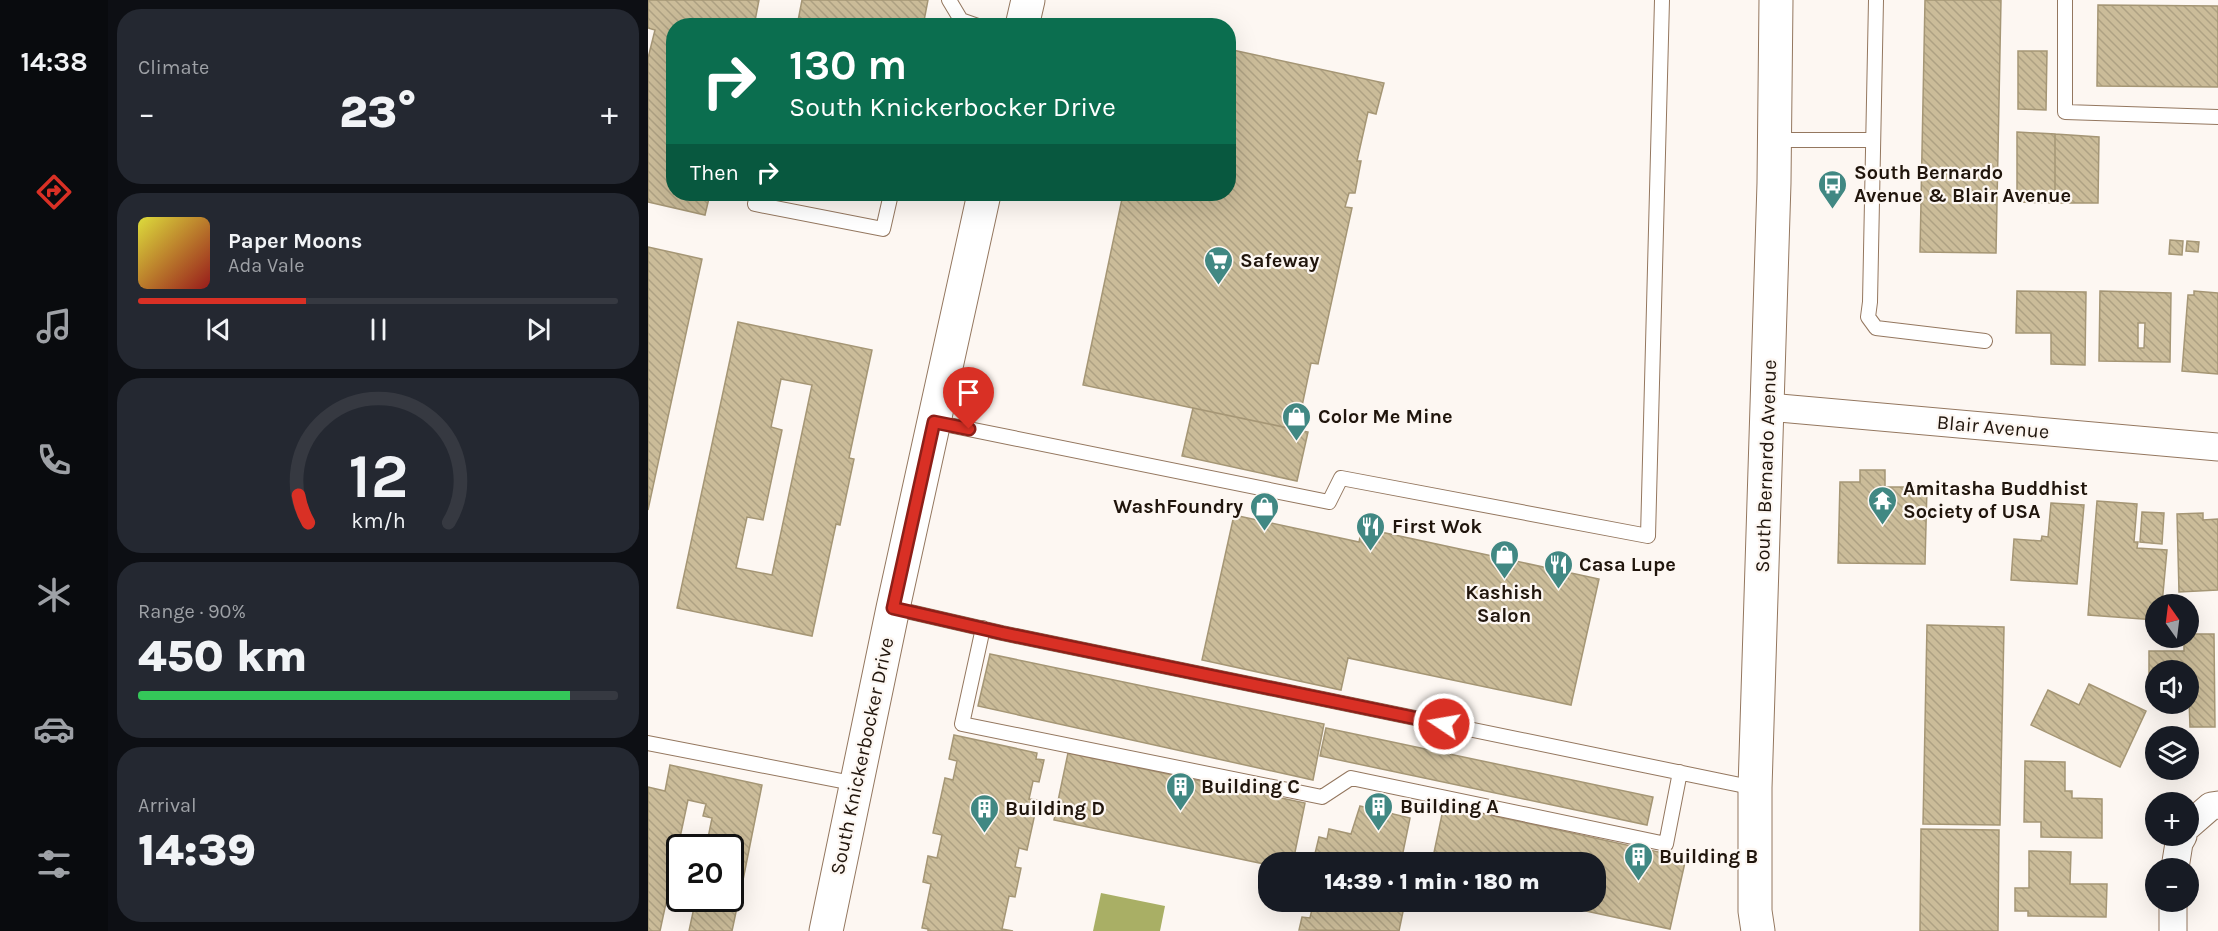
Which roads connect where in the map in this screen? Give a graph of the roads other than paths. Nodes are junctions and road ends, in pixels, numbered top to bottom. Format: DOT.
graph roads {
  1 [pos="949,0"];
  2 [pos="1028,0"];
  3 [pos="1662,0"];
  4 [pos="1776,0"];
  5 [pos="1876,0"];
  6 [pos="2065,0"];
  7 [pos="960,18"];
  8 [pos="1024,18"];
  9 [pos="2218,117"];
  10 [pos="1773,140"];
  11 [pos="1873,140"];
  12 [pos="756,201"];
  13 [pos="889,201"];
  14 [pos="982,201"];
  15 [pos="1985,341"];
  16 [pos="1768,407"];
  17 [pos="934,422"];
  18 [pos="2218,447"];
  19 [pos="893,608"];
  20 [pos="983,628"];
  21 [pos="648,743"];
  22 [pos="1680,772"];
  23 [pos="857,784"];
  24 [pos="1755,788"];
  25 [pos="2218,805"];
  26 [pos="2199,817"];
  27 [pos="2174,912"];
  28 [pos="826,931"];
  29 [pos="1758,931"];
  30 [pos="2173,931"];
  1 -- 7 [label="lane"];
  2 -- 8 [label="street"];
  3 -- 17 [label="lane"];
  4 -- 10 [label="street, South Bernardo Avenue"];
  5 -- 11 [label="lane"];
  6 -- 9 [label="lane"];
  10 -- 11 [label="lane"];
  10 -- 16 [label="street, South Bernardo Avenue"];
  11 -- 15 [label="lane"];
  12 -- 13 [label="lane"];
  14 -- 17 [label="street, South Knickerbocker Drive"];
  16 -- 18 [label="street, Blair Avenue"];
  16 -- 24 [label="street, South Bernardo Avenue"];
  17 -- 19 [label="street, South Knickerbocker Drive"];
  19 -- 20 [label="lane"];
  19 -- 23 [label="street, South Knickerbocker Drive"];
  20 -- 22 [label="lane"];
  20 -- 22 [label="lane"];
  21 -- 23 [label="lane"];
  22 -- 24 [label="lane"];
  23 -- 28 [label="street, South Knickerbocker Drive"];
  24 -- 29 [label="street, South Bernardo Avenue"];
  25 -- 26 [label="street"];
  27 -- 30 [label="street"];
}
